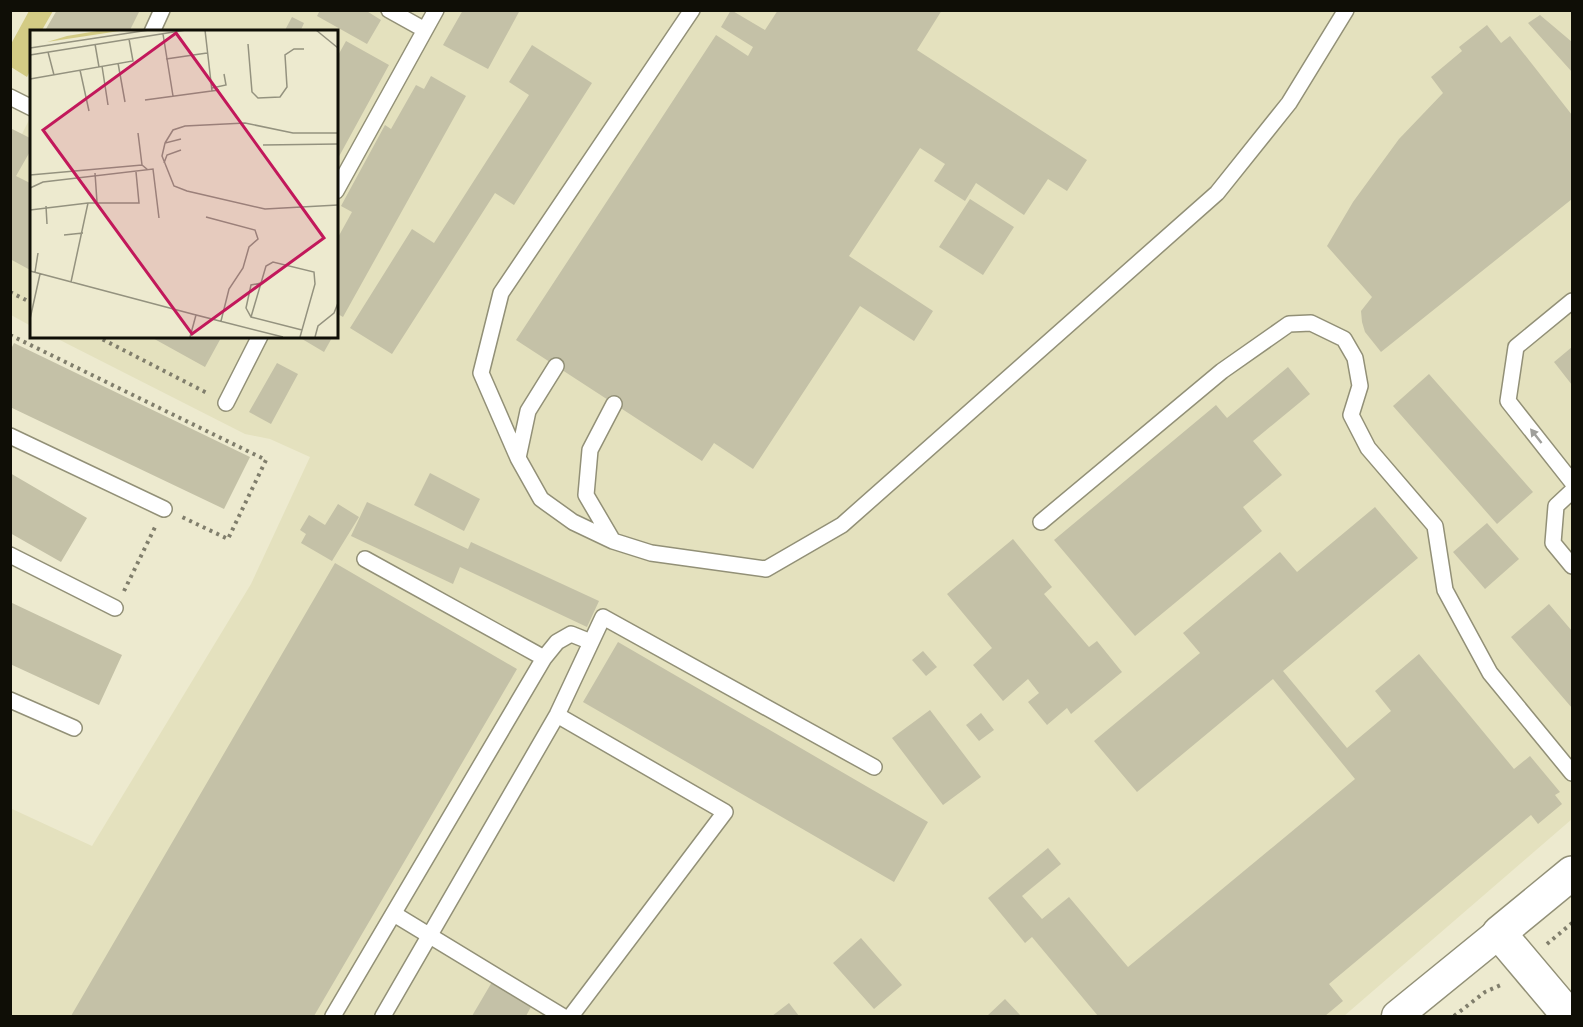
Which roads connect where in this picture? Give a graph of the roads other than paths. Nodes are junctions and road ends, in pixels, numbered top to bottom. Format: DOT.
graph roads {
  1 [pos="162,10"];
  2 [pos="389,10"];
  3 [pos="436,10"];
  4 [pos="692,10"];
  5 [pos="1346,10"];
  6 [pos="410,16"];
  7 [pos="153,30"];
  8 [pos="425,30"];
  9 [pos="10,98"];
  10 [pos="30,107"];
  11 [pos="338,187"];
  12 [pos="1572,301"];
  13 [pos="259,338"];
  14 [pos="556,366"];
  15 [pos="226,403"];
  16 [pos="614,404"];
  17 [pos="10,436"];
  18 [pos="518,458"];
  19 [pos="1572,482"];
  20 [pos="1572,491"];
  21 [pos="164,509"];
  22 [pos="1041,522"];
  23 [pos="613,541"];
  24 [pos="10,555"];
  25 [pos="365,559"];
  26 [pos="1572,566"];
  27 [pos="115,608"];
  28 [pos="591,642"];
  29 [pos="544,658"];
  30 [pos="10,700"];
  31 [pos="557,715"];
  32 [pos="74,728"];
  33 [pos="874,767"];
  34 [pos="1572,773"];
  35 [pos="1572,873"];
  36 [pos="394,914"];
  37 [pos="1499,933"];
  38 [pos="430,935"];
  39 [pos="333,1017"];
  40 [pos="383,1017"];
  41 [pos="561,1017"];
  42 [pos="571,1017"];
  43 [pos="1397,1017"];
  44 [pos="1569,1017"];
  1 -- 7 [label="lane"];
  2 -- 6 [label="lane"];
  3 -- 8 [label="lane"];
  4 -- 18 [label="lane"];
  5 -- 23 [label="lane"];
  6 -- 8 [label="lane"];
  8 -- 11 [label="lane"];
  9 -- 10 [label="lane"];
  19 -- 12 [label="lane, one-way"];
  13 -- 15 [label="lane"];
  14 -- 18 [label="lane"];
  16 -- 23 [label="lane"];
  17 -- 21 [label="lane"];
  18 -- 23 [label="lane"];
  20 -- 26 [label="lane"];
  22 -- 34 [label="lane"];
  24 -- 27 [label="lane"];
  25 -- 29 [label="lane"];
  28 -- 29 [label="lane"];
  28 -- 31 [label="lane"];
  28 -- 33 [label="lane"];
  29 -- 36 [label="lane"];
  30 -- 32 [label="lane"];
  31 -- 38 [label="lane"];
  31 -- 42 [label="lane"];
  35 -- 37 [label="main road"];
  36 -- 38 [label="lane"];
  36 -- 39 [label="lane"];
  37 -- 43 [label="street"];
  37 -- 44 [label="main road"];
  38 -- 40 [label="lane"];
  38 -- 41 [label="lane"];
}
